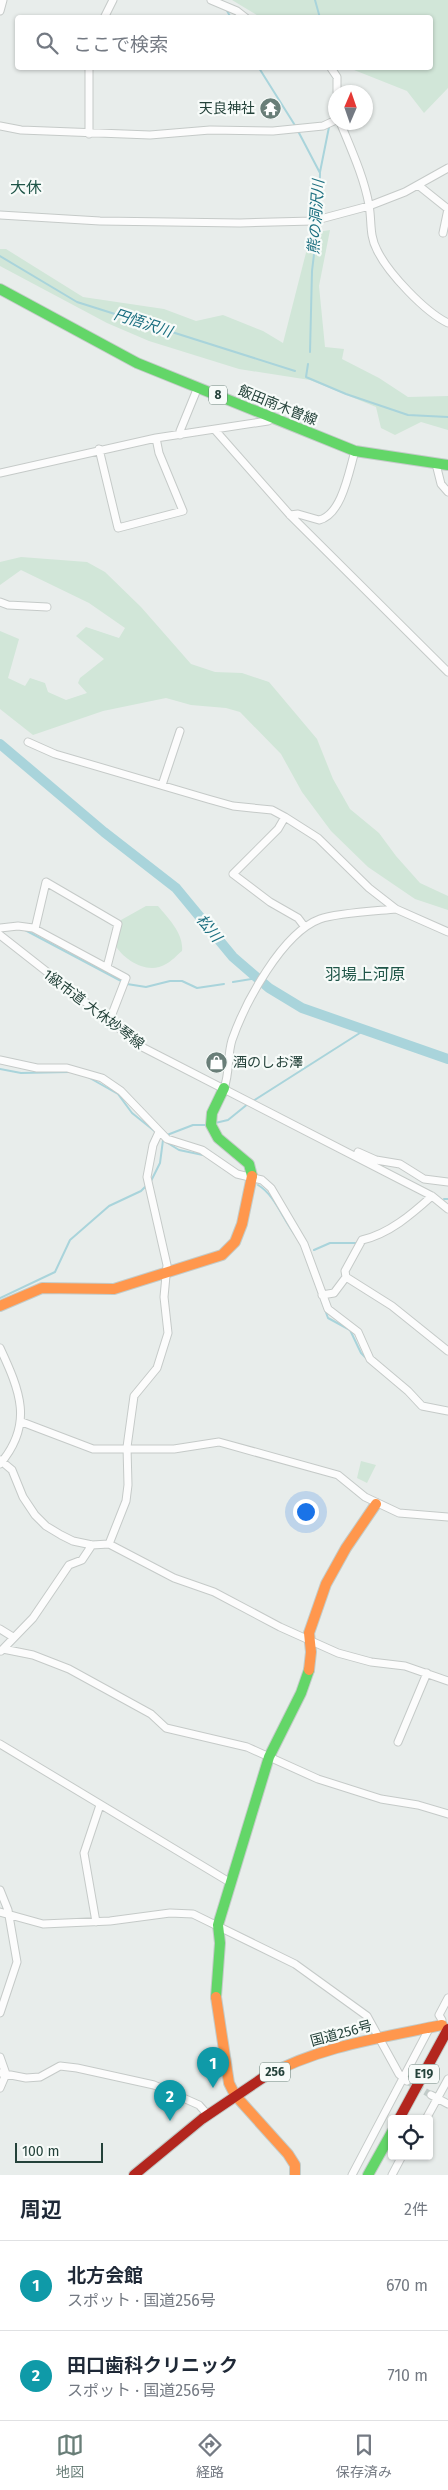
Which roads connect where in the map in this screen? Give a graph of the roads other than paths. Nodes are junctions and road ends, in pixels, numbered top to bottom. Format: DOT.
graph roads {
  1 [pos="3,0"];
  2 [pos="113,0"];
  3 [pos="213,1"];
  4 [pos="0,11"];
  5 [pos="106,15"];
  6 [pos="242,15"];
  7 [pos="90,70"];
  8 [pos="332,70"];
  9 [pos="337,85"];
  10 [pos="328,124"];
  11 [pos="0,126"];
  12 [pos="343,130"];
  13 [pos="89,134"];
  14 [pos="448,168"];
  15 [pos="418,185"];
  16 [pos="369,206"];
  17 [pos="0,216"];
  18 [pos="443,233"];
  19 [pos="0,289"];
  20 [pos="448,323"];
  21 [pos="198,387"];
  22 [pos="274,418"];
  23 [pos="215,430"];
  24 [pos="180,435"];
  25 [pos="156,438"];
  26 [pos="99,449"];
  27 [pos="354,451"];
  28 [pos="436,464"];
  29 [pos="448,465"];
  30 [pos="0,473"];
  31 [pos="448,492"];
  32 [pos="290,516"];
  33 [pos="0,602"];
  34 [pos="47,607"];
  35 [pos="448,672"];
  36 [pos="180,731"];
  37 [pos="28,742"];
  38 [pos="162,785"];
  39 [pos="285,817"];
  40 [pos="396,909"];
  41 [pos="304,926"];
  42 [pos="0,928"];
  43 [pos="36,929"];
  44 [pos="448,932"];
  45 [pos="0,936"];
  46 [pos="108,968"];
  47 [pos="109,1022"];
  48 [pos="0,1060"];
  49 [pos="224,1088"];
  50 [pos="161,1136"];
  51 [pos="339,1147"];
  52 [pos="252,1178"];
  53 [pos="448,1182"];
  54 [pos="432,1196"];
  55 [pos="448,1209"];
  56 [pos="165,1274"];
  57 [pos="346,1277"];
  58 [pos="322,1295"];
  59 [pos="0,1306"];
  60 [pos="0,1348"];
  61 [pos="448,1351"];
  62 [pos="448,1411"];
  63 [pos="22,1422"];
  64 [pos="127,1447"];
  65 [pos="1,1462"];
  66 [pos="376,1504"];
  67 [pos="448,1517"];
  68 [pos="110,1544"];
  69 [pos="92,1545"];
  70 [pos="0,1629"];
  71 [pos="13,1637"];
  72 [pos="311,1640"];
  73 [pos="1,1651"];
  74 [pos="427,1673"];
  75 [pos="448,1681"];
  76 [pos="398,1742"];
  77 [pos="0,1744"];
  78 [pos="270,1757"];
  79 [pos="100,1805"];
  80 [pos="448,1814"];
  81 [pos="231,1884"];
  82 [pos="0,1890"];
  83 [pos="0,1912"];
  84 [pos="8,1914"];
  85 [pos="96,1922"];
  86 [pos="218,1925"];
  87 [pos="448,1998"];
  88 [pos="0,2013"];
  89 [pos="440,2027"];
  90 [pos="379,2037"];
  91 [pos="448,2046"];
  92 [pos="0,2056"];
  93 [pos="3,2074"];
  94 [pos="405,2079"];
  95 [pos="448,2079"];
  96 [pos="0,2088"];
  97 [pos="235,2095"];
  98 [pos="434,2097"];
  99 [pos="448,2104"];
  100 [pos="208,2115"];
  101 [pos="401,2115"];
  102 [pos="410,2115"];
  103 [pos="427,2115"];
  104 [pos="388,2139"];
  105 [pos="388,2156"];
  106 [pos="400,2160"];
  107 [pos="134,2175"];
  108 [pos="295,2175"];
  109 [pos="352,2175"];
  110 [pos="368,2175"];
  111 [pos="378,2175"];
  112 [pos="392,2175"];
  1 -- 4 [label="street"];
  2 -- 5 [label="street"];
  3 -- 6 [label="street"];
  7 -- 13 [label="street"];
  8 -- 9 [label="street"];
  10 -- 13 [label="street"];
  11 -- 13 [label="street"];
  12 -- 16 [label="street"];
  14 -- 15 [label="street"];
  15 -- 16 [label="street"];
  15 -- 18 [label="street"];
  16 -- 17 [label="street"];
  16 -- 20 [label="street"];
  19 -- 21 [label="main road, 飯田南木曽線 / 8"];
  21 -- 22 [label="main road, 飯田南木曽線 / 8"];
  21 -- 24 [label="street"];
  22 -- 23 [label="street"];
  22 -- 27 [label="main road, 飯田南木曽線 / 8"];
  23 -- 24 [label="street"];
  23 -- 32 [label="street"];
  24 -- 25 [label="street"];
  25 -- 26 [label="street"];
  25 -- 26 [label="street"];
  26 -- 30 [label="street"];
  27 -- 28 [label="main road, 飯田南木曽線 / 8"];
  27 -- 32 [label="street"];
  28 -- 29 [label="main road, 飯田南木曽線 / 8"];
  28 -- 31 [label="street"];
  32 -- 35 [label="street"];
  33 -- 34 [label="street"];
  36 -- 38 [label="street"];
  37 -- 38 [label="street"];
  38 -- 39 [label="street"];
  39 -- 40 [label="street"];
  39 -- 41 [label="street"];
  40 -- 41 [label="street"];
  40 -- 44 [label="street"];
  41 -- 49 [label="street"];
  42 -- 43 [label="street"];
  43 -- 46 [label="street"];
  43 -- 46 [label="street"];
  45 -- 47 [label="street, 1級市道 大休妙琴線"];
  46 -- 47 [label="street"];
  47 -- 49 [label="street, 1級市道 大休妙琴線"];
  48 -- 50 [label="street"];
  49 -- 51 [label="street, 1級市道 大休妙琴線"];
  49 -- 52 [label="main road"];
  50 -- 52 [label="street"];
  50 -- 56 [label="street"];
  51 -- 53 [label="street"];
  51 -- 54 [label="street"];
  52 -- 56 [label="main road"];
  52 -- 58 [label="street"];
  54 -- 55 [label="street"];
  54 -- 57 [label="street"];
  56 -- 59 [label="main road"];
  56 -- 64 [label="street"];
  57 -- 58 [label="street"];
  57 -- 61 [label="street"];
  58 -- 62 [label="street"];
  60 -- 63 [label="street"];
  63 -- 64 [label="street"];
  63 -- 65 [label="street"];
  64 -- 66 [label="street"];
  64 -- 68 [label="street"];
  65 -- 69 [label="street"];
  66 -- 67 [label="street"];
  66 -- 72 [label="main road"];
  68 -- 69 [label="street"];
  68 -- 72 [label="street"];
  69 -- 71 [label="street"];
  70 -- 71 [label="street"];
  71 -- 73 [label="street"];
  72 -- 74 [label="street"];
  72 -- 78 [label="main road"];
  73 -- 78 [label="street"];
  74 -- 75 [label="street"];
  74 -- 76 [label="street"];
  77 -- 79 [label="street"];
  78 -- 80 [label="street"];
  78 -- 81 [label="main road"];
  79 -- 81 [label="street"];
  79 -- 85 [label="street"];
  81 -- 86 [label="main road"];
  82 -- 84 [label="street"];
  83 -- 84 [label="street"];
  84 -- 85 [label="street"];
  84 -- 88 [label="street"];
  85 -- 86 [label="street"];
  86 -- 90 [label="street"];
  86 -- 97 [label="main road"];
  87 -- 89 [label="street"];
  89 -- 90 [label="main road, 国道256号 / 256"];
  89 -- 94 [label="street"];
  89 -- 101 [label="main road, E19"];
  90 -- 94 [label="street"];
  90 -- 97 [label="main road, 国道256号 / 256"];
  91 -- 102 [label="main road, E19"];
  92 -- 93 [label="street"];
  93 -- 96 [label="street"];
  93 -- 100 [label="street"];
  94 -- 109 [label="street"];
  95 -- 98 [label="street"];
  97 -- 100 [label="main road, 国道256号 / 256"];
  97 -- 108 [label="main road"];
  98 -- 99 [label="street"];
  98 -- 103 [label="street"];
  100 -- 107 [label="main road, 国道256号 / 256"];
  104 -- 110 [label="main road"];
  105 -- 111 [label="main road"];
  106 -- 112 [label="street"];
}
